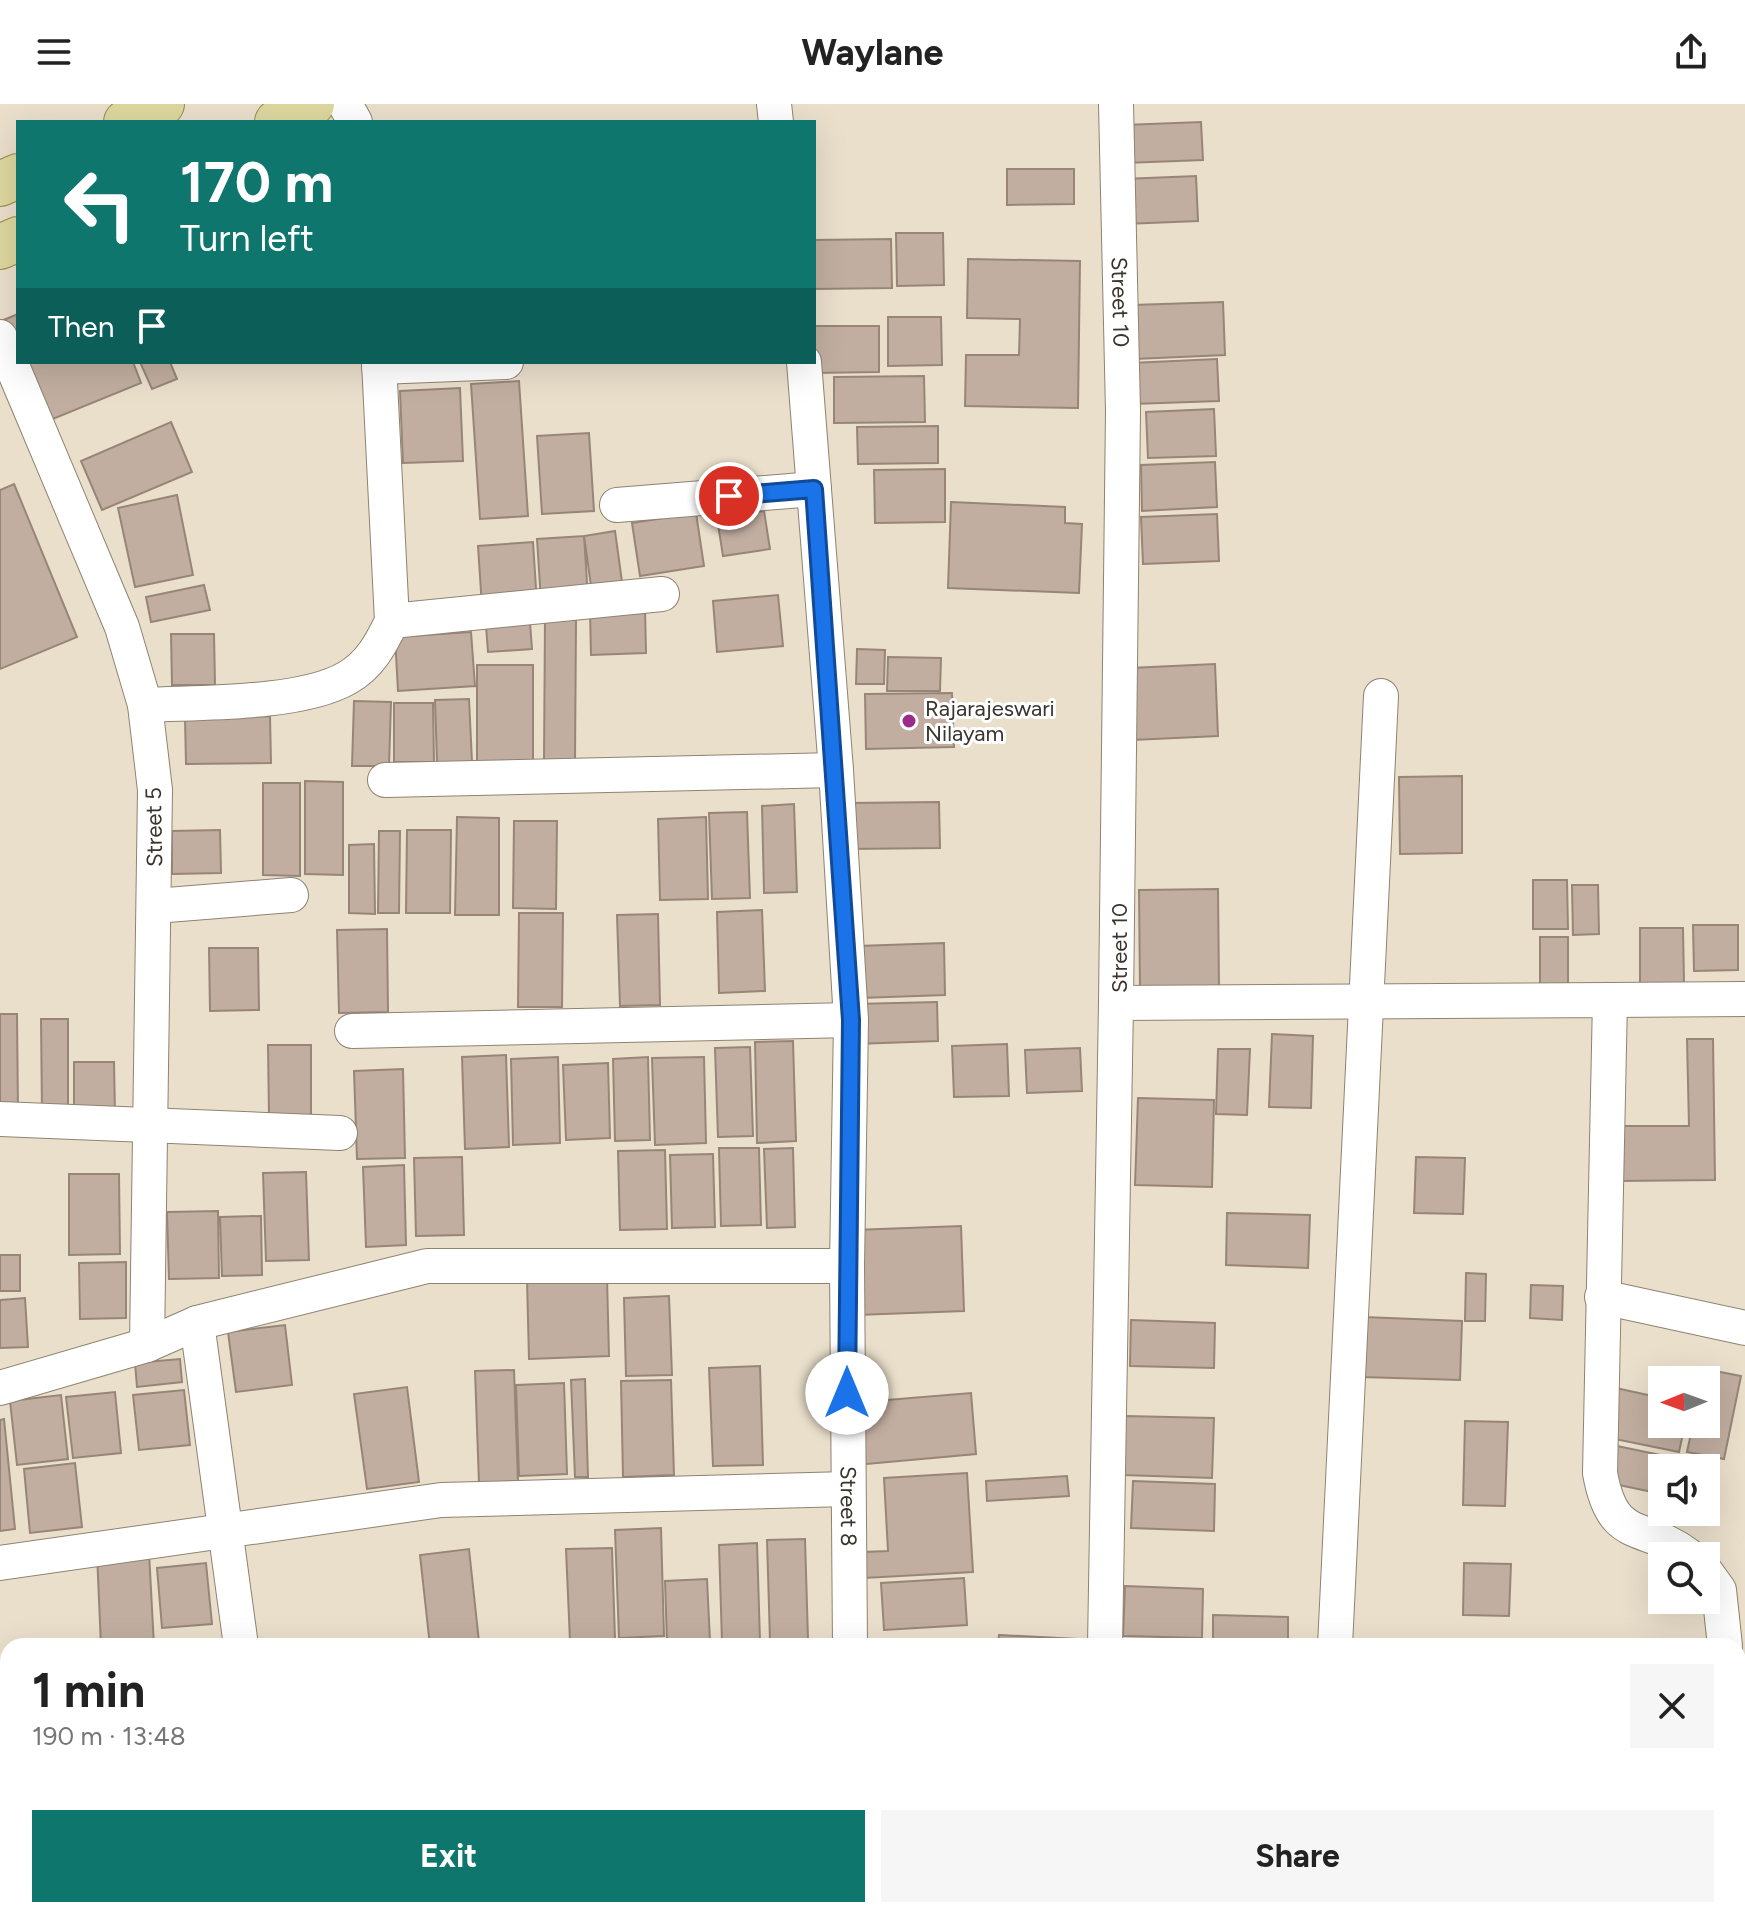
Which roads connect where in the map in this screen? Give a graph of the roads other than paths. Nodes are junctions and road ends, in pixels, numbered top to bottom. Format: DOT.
graph roads {
  1 [pos="162,104"];
  2 [pos="312,104"];
  3 [pos="1116,104"];
  4 [pos="130,120"];
  5 [pos="281,120"];
  6 [pos="0,337"];
  7 [pos="379,364"];
  8 [pos="804,364"];
  9 [pos="814,489"];
  10 [pos="617,505"];
  11 [pos="662,594"];
  12 [pos="392,621"];
  13 [pos="1381,696"];
  14 [pos="145,705"];
  15 [pos="836,770"];
  16 [pos="385,780"];
  17 [pos="291,895"];
  18 [pos="155,906"];
  19 [pos="1745,999"];
  20 [pos="1610,1000"];
  21 [pos="1366,1001"];
  22 [pos="1116,1003"];
  23 [pos="851,1020"];
  24 [pos="352,1031"];
  25 [pos="0,1119"];
  26 [pos="151,1126"];
  27 [pos="340,1133"];
  28 [pos="847,1266"];
  29 [pos="1602,1297"];
  30 [pos="197,1323"];
  31 [pos="1745,1328"];
  32 [pos="147,1345"];
  33 [pos="0,1388"];
  34 [pos="848,1489"];
  35 [pos="227,1533"];
  36 [pos="1658,1542"];
  37 [pos="0,1563"];
  38 [pos="1723,1580"];
  39 [pos="240,1638"];
  40 [pos="850,1638"];
  41 [pos="1105,1638"];
  42 [pos="1335,1638"];
  43 [pos="1725,1638"];
  1 -- 4 [label="main road"];
  2 -- 5 [label="main road"];
  3 -- 22 [label="street, Street 10"];
  6 -- 14 [label="street, Street 5"];
  7 -- 12 [label="street"];
  8 -- 9 [label="street, Street 8"];
  9 -- 10 [label="street"];
  9 -- 15 [label="street, Street 8"];
  11 -- 12 [label="street"];
  12 -- 14 [label="street"];
  13 -- 21 [label="street"];
  14 -- 18 [label="street, Street 5"];
  15 -- 16 [label="street"];
  15 -- 23 [label="street, Street 8"];
  17 -- 18 [label="street"];
  18 -- 26 [label="street, Street 5"];
  19 -- 20 [label="street, Street 10"];
  20 -- 21 [label="street, Street 10"];
  20 -- 29 [label="street"];
  21 -- 22 [label="street, Street 10"];
  21 -- 42 [label="street"];
  22 -- 41 [label="street"];
  23 -- 24 [label="street"];
  23 -- 28 [label="street, Street 8"];
  25 -- 26 [label="street"];
  26 -- 27 [label="street"];
  26 -- 32 [label="street, Street 5"];
  28 -- 30 [label="street"];
  28 -- 34 [label="street, Street 8"];
  29 -- 31 [label="street"];
  29 -- 36 [label="street"];
  30 -- 32 [label="street"];
  30 -- 35 [label="street"];
  32 -- 33 [label="street"];
  34 -- 35 [label="street"];
  34 -- 40 [label="street, Street 8"];
  35 -- 37 [label="street"];
  35 -- 39 [label="street"];
  38 -- 43 [label="street"];
}
